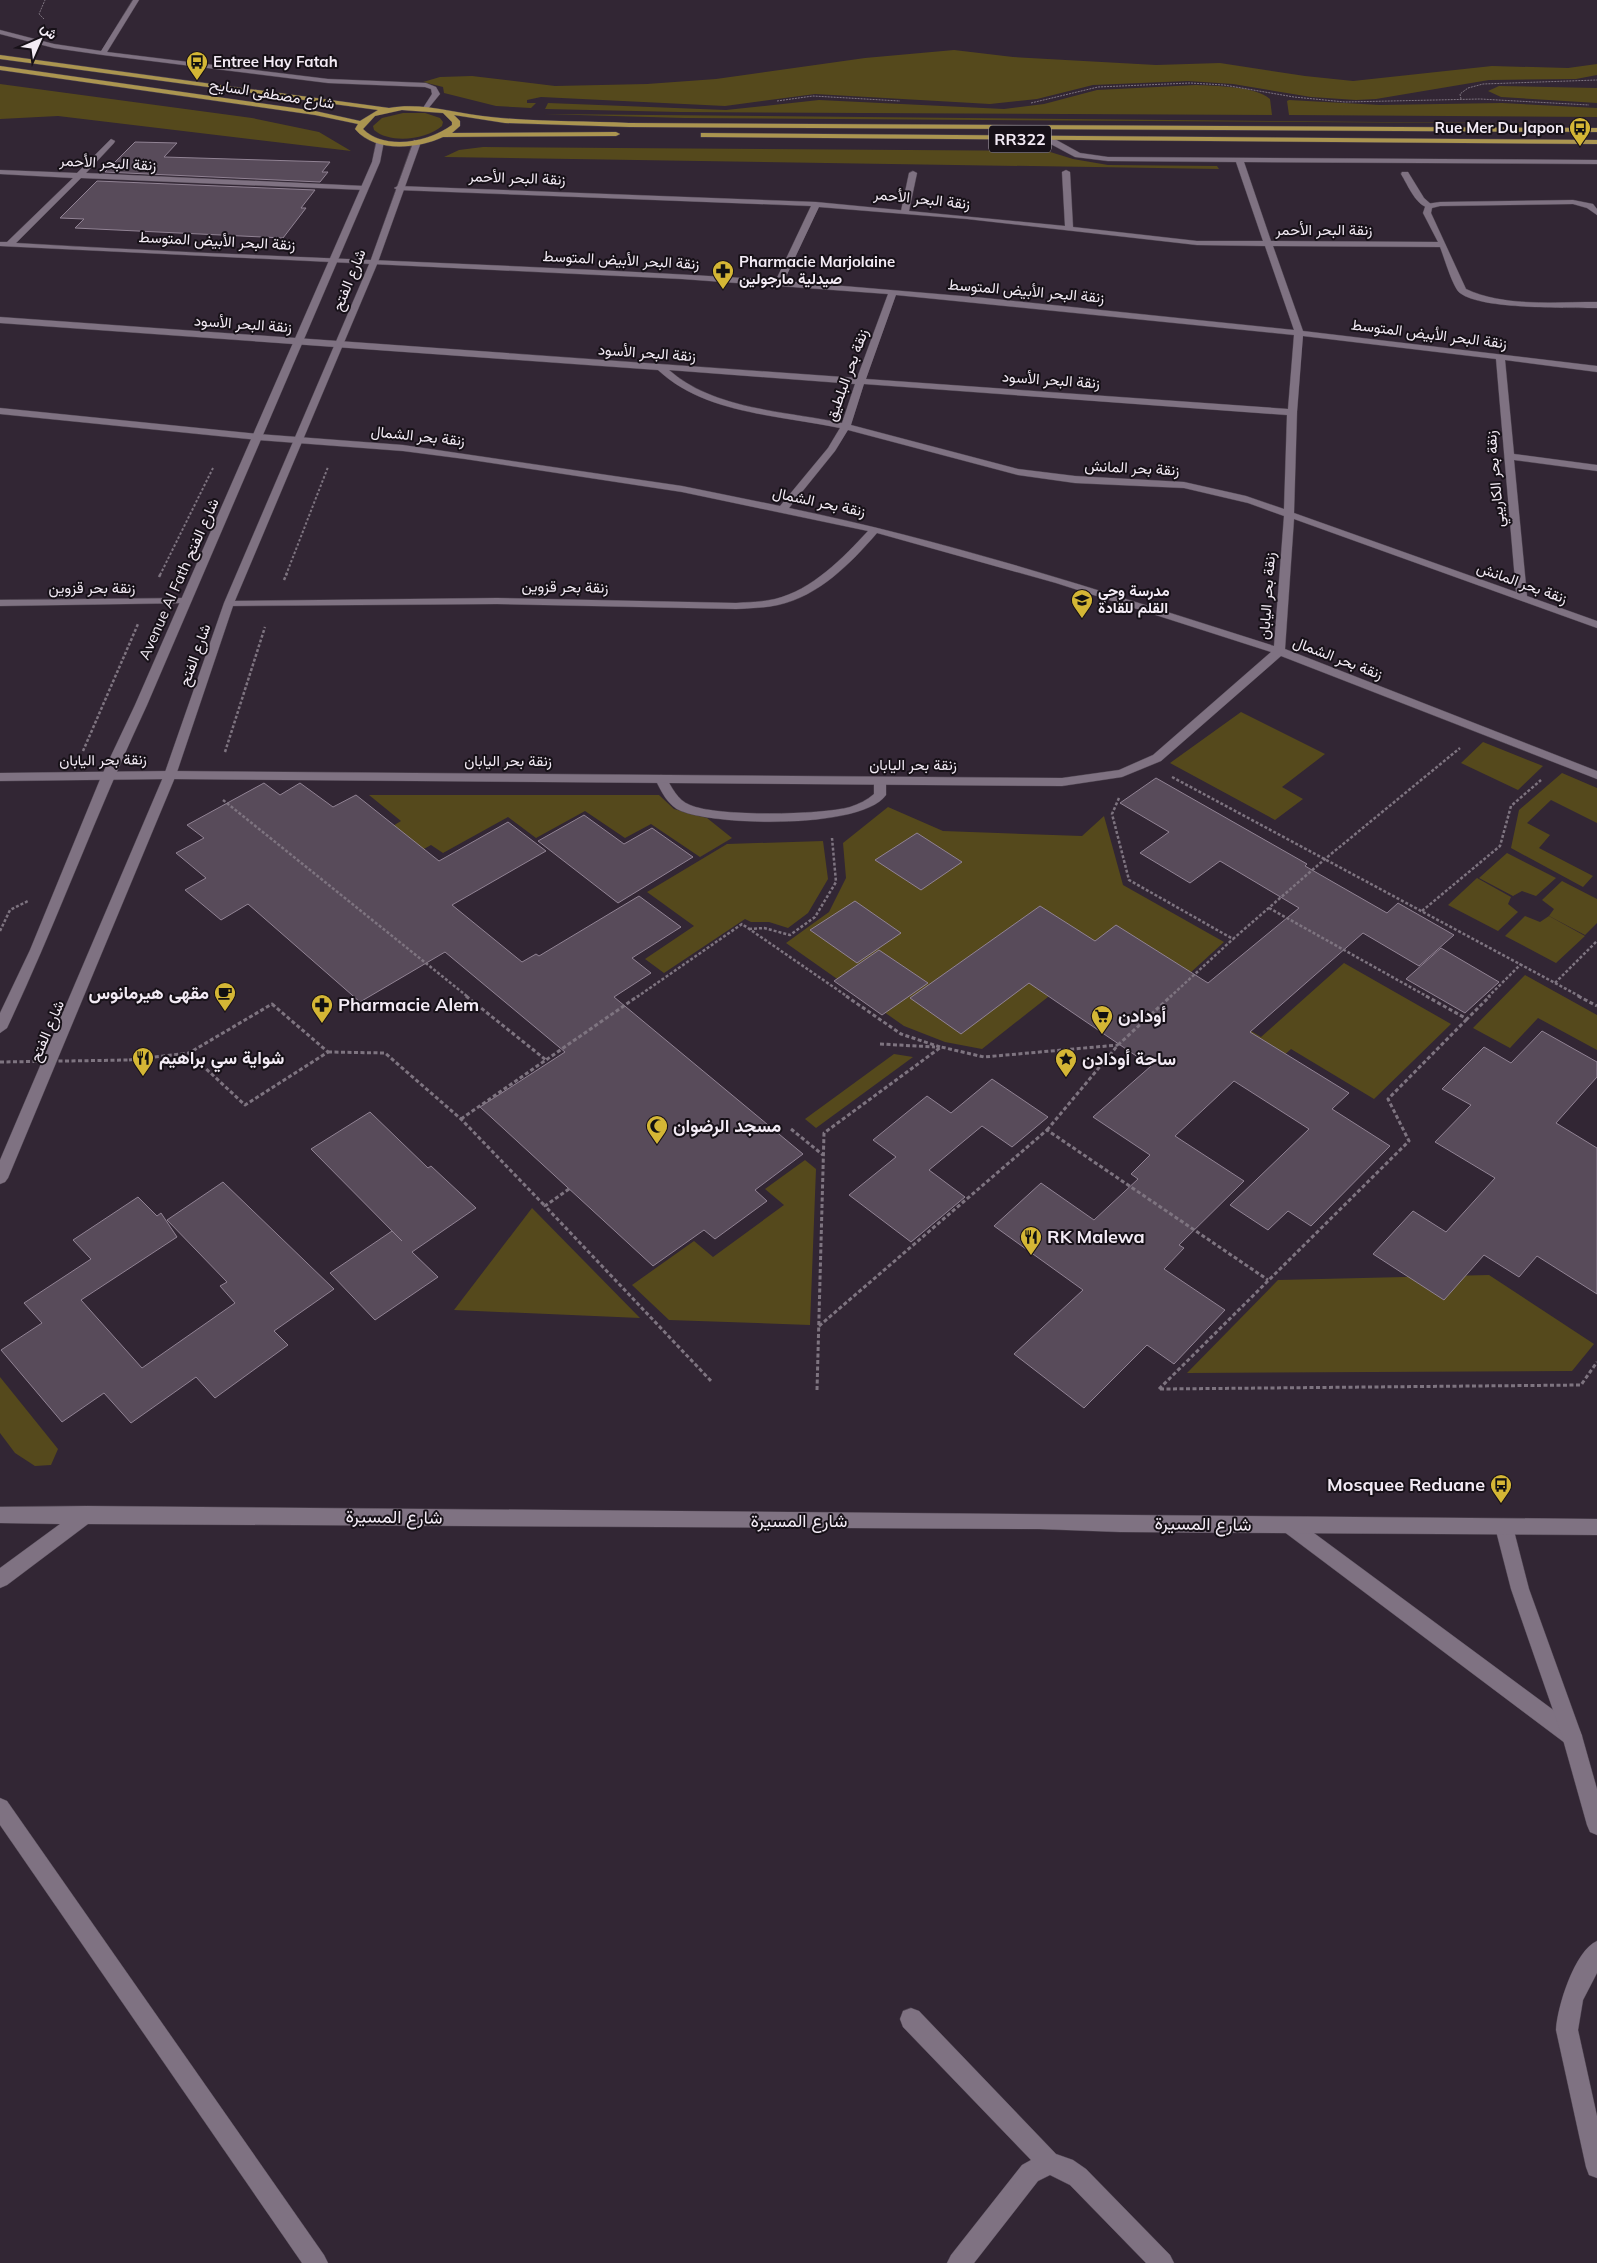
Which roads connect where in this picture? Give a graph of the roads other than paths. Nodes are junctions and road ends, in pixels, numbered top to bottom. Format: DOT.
graph roads {
  1 [pos="136,0"];
  2 [pos="0,32"];
  3 [pos="103,53"];
  4 [pos="0,57"];
  5 [pos="0,68"];
  6 [pos="427,108"];
  7 [pos="390,110"];
  8 [pos="446,112"];
  9 [pos="361,123"];
  10 [pos="1597,130"];
  11 [pos="622,134"];
  12 [pos="443,135"];
  13 [pos="692,135"];
  14 [pos="1048,139"];
  15 [pos="111,141"];
  16 [pos="380,141"];
  17 [pos="418,142"];
  18 [pos="1597,142"];
  19 [pos="1238,160"];
  20 [pos="1597,162"];
  21 [pos="0,172"];
  22 [pos="1066,172"];
  23 [pos="913,173"];
  24 [pos="1405,174"];
  25 [pos="79,176"];
  26 [pos="364,188"];
  27 [pos="398,188"];
  28 [pos="816,204"];
  29 [pos="1429,206"];
  30 [pos="905,211"];
  31 [pos="1597,213"];
  32 [pos="1069,228"];
  33 [pos="5,244"];
  34 [pos="1267,244"];
  35 [pos="1443,245"];
  36 [pos="335,261"];
  37 [pos="374,262"];
  38 [pos="779,283"];
  39 [pos="893,293"];
  40 [pos="1597,306"];
  41 [pos="0,320"];
  42 [pos="1299,332"];
  43 [pos="300,342"];
  44 [pos="340,345"];
  45 [pos="1500,357"];
  46 [pos="660,368"];
  47 [pos="1597,369"];
  48 [pos="860,380"];
  49 [pos="0,411"];
  50 [pos="1292,412"];
  51 [pos="846,426"];
  52 [pos="258,437"];
  53 [pos="297,440"];
  54 [pos="1508,456"];
  55 [pos="1597,468"];
  56 [pos="783,509"];
  57 [pos="1289,514"];
  58 [pos="875,529"];
  59 [pos="1522,599"];
  60 [pos="185,601"];
  61 [pos="0,603"];
  62 [pos="230,603"];
  63 [pos="1597,625"];
  64 [pos="1279,651"];
  65 [pos="170,775"];
  66 [pos="1597,776"];
  67 [pos="0,777"];
  68 [pos="107,777"];
  69 [pos="661,779"];
  70 [pos="880,781"];
  71 [pos="0,1028"];
  72 [pos="0,1178"];
  73 [pos="87,1514"];
  74 [pos="0,1515"];
  75 [pos="1289,1525"];
  76 [pos="1504,1527"];
  77 [pos="1597,1527"];
  78 [pos="0,1579"];
  79 [pos="1572,1736"];
  80 [pos="0,1808"];
  81 [pos="1597,1825"];
  82 [pos="1597,1952"];
  83 [pos="910,2019"];
  84 [pos="1049,2163"];
  85 [pos="1597,2166"];
  86 [pos="316,2263"];
  87 [pos="959,2263"];
  88 [pos="1162,2263"];
  1 -- 3 [label="street"];
  2 -- 3 [label="street"];
  3 -- 6 [label="street"];
  4 -- 7 [label="main road, RR322"];
  5 -- 9 [label="main road, شارع مصطفى السايح"];
  6 -- 7 [label="main road, RR322"];
  6 -- 8 [label="main road, RR322"];
  7 -- 9 [label="main road, RR322"];
  8 -- 10 [label="main road, RR322"];
  8 -- 12 [label="main road"];
  9 -- 16 [label="main road"];
  11 -- 12 [label="main road"];
  12 -- 17 [label="main road"];
  13 -- 14 [label="main road, RR322"];
  14 -- 18 [label="main road, RR322"];
  14 -- 19 [label="street"];
  15 -- 25 [label="street"];
  16 -- 17 [label="main road"];
  16 -- 26 [label="street, Avenue Al Fath شارع الفتح"];
  17 -- 27 [label="street, شارع الفتح"];
  19 -- 20 [label="street"];
  19 -- 34 [label="street, زنقة بحر اليابان"];
  21 -- 25 [label="street, زنقة البحر الأحمر"];
  22 -- 32 [label="street"];
  23 -- 30 [label="street"];
  24 -- 29 [label="street"];
  25 -- 26 [label="street, زنقة البحر الأحمر"];
  25 -- 33 [label="street"];
  26 -- 36 [label="street, Avenue Al Fath شارع الفتح"];
  27 -- 28 [label="street, زنقة البحر الأحمر"];
  27 -- 37 [label="street, شارع الفتح"];
  28 -- 30 [label="street, زنقة البحر الأحمر"];
  28 -- 38 [label="street"];
  29 -- 31 [label="street"];
  29 -- 35 [label="street"];
  30 -- 32 [label="street, زنقة البحر الأحمر"];
  32 -- 34 [label="street, زنقة البحر الأحمر"];
  33 -- 36 [label="street, زنقة البحر الأبيض المتوسط"];
  34 -- 35 [label="street, زنقة البحر الأحمر"];
  34 -- 42 [label="street, زنقة بحر اليابان"];
  35 -- 40 [label="street"];
  36 -- 37 [label="street, زنقة البحر الأبيض المتوسط"];
  36 -- 43 [label="street, Avenue Al Fath شارع الفتح"];
  37 -- 38 [label="street, زنقة البحر الأبيض المتوسط"];
  37 -- 44 [label="street, شارع الفتح"];
  38 -- 39 [label="street, زنقة البحر الأبيض المتوسط"];
  39 -- 42 [label="street, زنقة البحر الأبيض المتوسط"];
  39 -- 48 [label="street, زنقة بحر البلطيق"];
  41 -- 43 [label="street, زنقة البحر الأسود"];
  42 -- 45 [label="street, زنقة البحر الأبيض المتوسط"];
  42 -- 50 [label="street, زنقة بحر اليابان"];
  43 -- 44 [label="street, زنقة البحر الأسود"];
  43 -- 52 [label="street, Avenue Al Fath شارع الفتح"];
  44 -- 46 [label="street, زنقة البحر الأسود"];
  44 -- 53 [label="street, شارع الفتح"];
  45 -- 47 [label="street, زنقة البحر الأبيض المتوسط"];
  45 -- 54 [label="street, زنقة بحر الكاريبي"];
  46 -- 48 [label="street, زنقة البحر الأسود"];
  46 -- 51 [label="street, زنقة بحر المانش"];
  48 -- 50 [label="street, زنقة البحر الأسود"];
  48 -- 51 [label="street, زنقة بحر البلطيق"];
  49 -- 52 [label="street, زنقة بحر الشمال"];
  50 -- 57 [label="street, زنقة بحر اليابان"];
  51 -- 56 [label="street, زنقة بحر البلطيق"];
  51 -- 57 [label="street, زنقة بحر المانش"];
  52 -- 53 [label="street, زنقة بحر الشمال"];
  52 -- 60 [label="street, Avenue Al Fath شارع الفتح"];
  53 -- 56 [label="street, زنقة بحر الشمال"];
  53 -- 62 [label="street, شارع الفتح"];
  54 -- 55 [label="street"];
  54 -- 59 [label="street, زنقة بحر الكاريبي"];
  56 -- 58 [label="street, زنقة بحر الشمال"];
  57 -- 59 [label="street, زنقة بحر المانش"];
  57 -- 64 [label="street, زنقة بحر اليابان"];
  58 -- 62 [label="street, زنقة بحر قزوين"];
  58 -- 64 [label="street, زنقة بحر الشمال"];
  59 -- 63 [label="street, زنقة بحر المانش"];
  60 -- 61 [label="street, زنقة بحر قزوين"];
  60 -- 68 [label="street, Avenue Al Fath شارع الفتح"];
  62 -- 65 [label="street, شارع الفتح"];
  64 -- 66 [label="street, زنقة بحر الشمال"];
  64 -- 70 [label="street, زنقة بحر اليابان"];
  65 -- 68 [label="street, زنقة بحر اليابان"];
  65 -- 69 [label="street, زنقة بحر اليابان"];
  65 -- 72 [label="street, شارع الفتح"];
  67 -- 68 [label="street, زنقة بحر اليابان"];
  68 -- 71 [label="street, Avenue Al Fath شارع الفتح"];
  69 -- 70 [label="street, زنقة بحر اليابان"];
  69 -- 70 [label="street"];
  73 -- 74 [label="street, شارع المسيرة"];
  73 -- 75 [label="street, شارع المسيرة"];
  73 -- 78 [label="street"];
  75 -- 76 [label="street, شارع المسيرة"];
  75 -- 79 [label="street"];
  76 -- 77 [label="street, شارع المسيرة"];
  76 -- 79 [label="street"];
  79 -- 81 [label="street"];
  80 -- 86 [label="street"];
  82 -- 85 [label="street"];
  83 -- 84 [label="street"];
  84 -- 87 [label="street"];
  84 -- 88 [label="street"];
}
